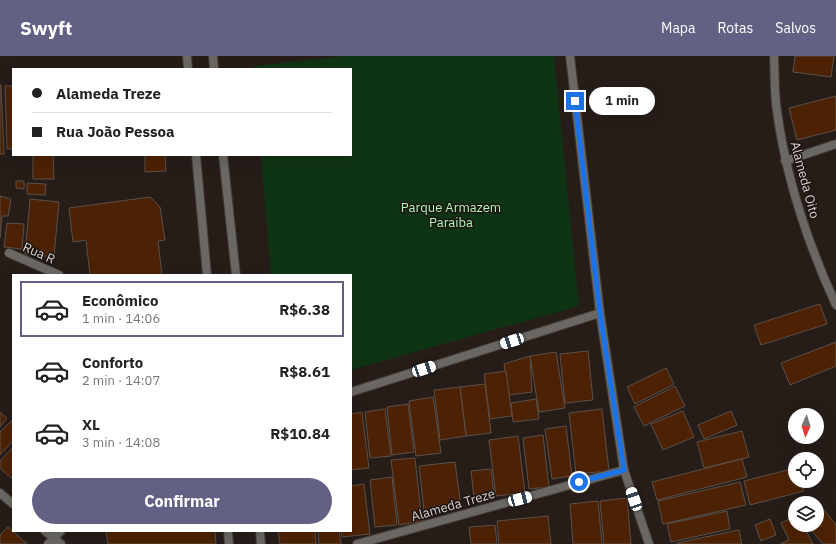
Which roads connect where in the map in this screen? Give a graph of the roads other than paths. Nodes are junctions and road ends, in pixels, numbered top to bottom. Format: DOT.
graph roads {
  1 [pos="187,56"];
  2 [pos="213,56"];
  3 [pos="570,56"];
  4 [pos="774,56"];
  5 [pos="188,68"];
  6 [pos="214,68"];
  7 [pos="836,144"];
  8 [pos="196,156"];
  9 [pos="223,156"];
  10 [pos="785,161"];
  11 [pos="9,253"];
  12 [pos="57,274"];
  13 [pos="207,274"];
  14 [pos="236,274"];
  15 [pos="836,305"];
  16 [pos="600,313"];
  17 [pos="352,392"];
  18 [pos="624,470"];
  19 [pos="0,493"];
  20 [pos="12,503"];
  21 [pos="46,532"];
  22 [pos="60,532"];
  23 [pos="228,532"];
  24 [pos="260,532"];
  25 [pos="51,541"];
  26 [pos="61,544"];
  27 [pos="230,544"];
  28 [pos="261,544"];
  29 [pos="357,544"];
  30 [pos="649,544"];
  1 -- 5 [label="street"];
  2 -- 6 [label="street"];
  3 -- 16 [label="street"];
  4 -- 10 [label="street, Alameda Oito"];
  7 -- 10 [label="street"];
  8 -- 13 [label="street"];
  9 -- 14 [label="street"];
  10 -- 15 [label="street, Alameda Oito"];
  11 -- 12 [label="street, Rua R"];
  16 -- 17 [label="street"];
  16 -- 18 [label="street"];
  18 -- 29 [label="street, Alameda Treze"];
  18 -- 30 [label="street"];
  19 -- 20 [label="street"];
  21 -- 25 [label="street"];
  22 -- 25 [label="street"];
  23 -- 27 [label="street"];
  24 -- 28 [label="street"];
  25 -- 26 [label="street"];
}
